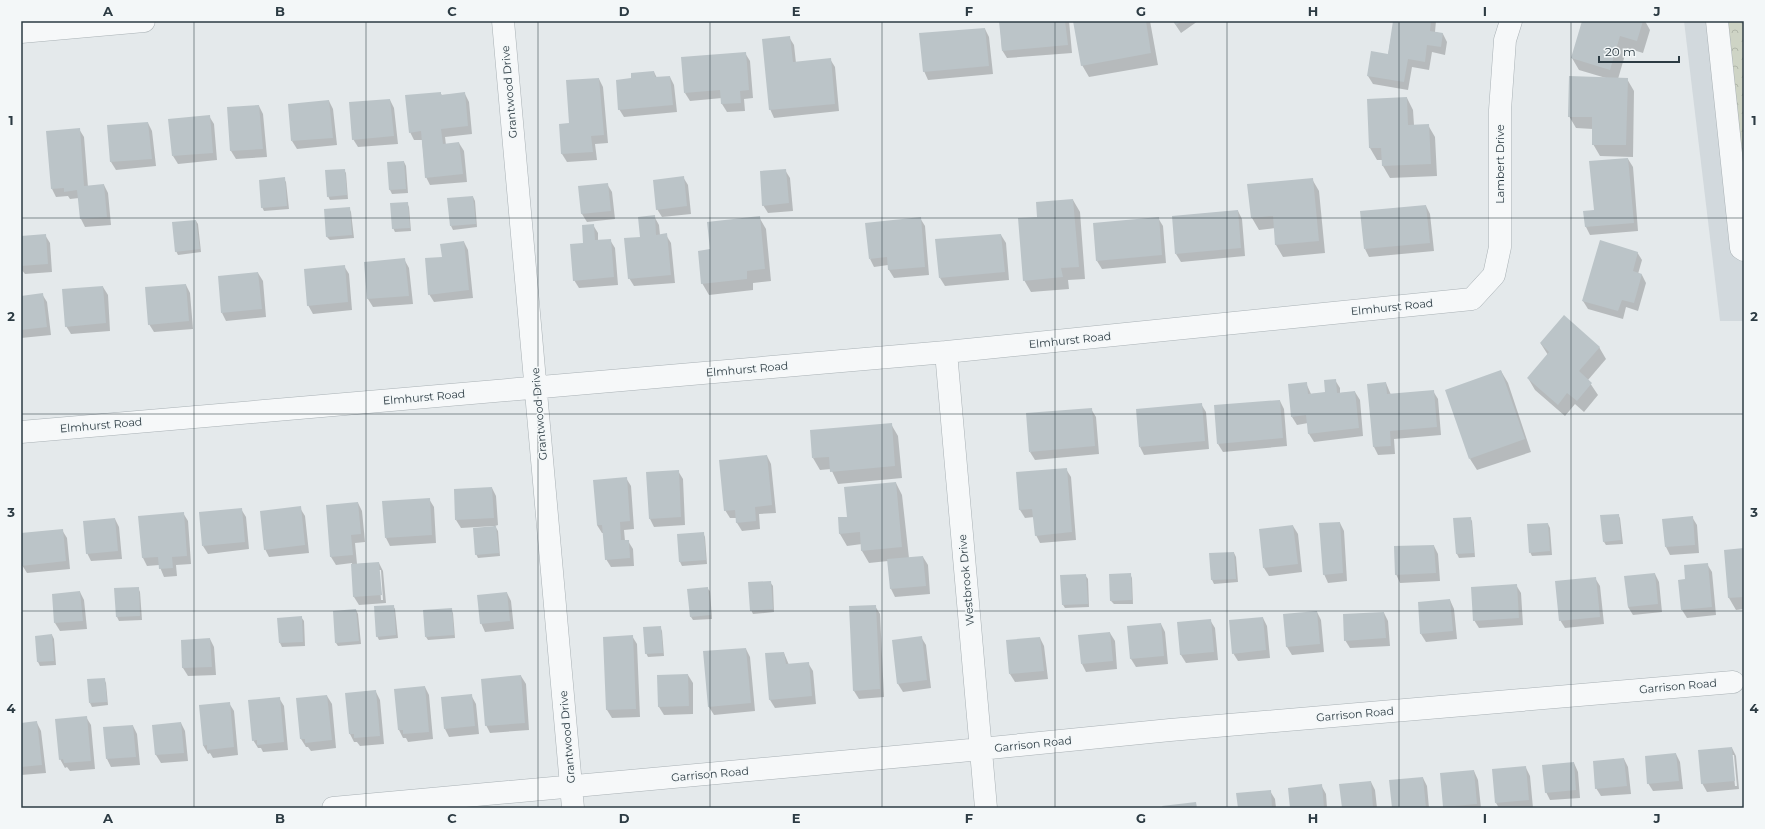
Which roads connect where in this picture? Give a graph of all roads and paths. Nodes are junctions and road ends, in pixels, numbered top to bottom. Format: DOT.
graph roads {
  1 [pos="144,21"];
  2 [pos="503,21"];
  3 [pos="1511,21"];
  4 [pos="1717,21"];
  5 [pos="21,32"];
  6 [pos="1740,197"];
  7 [pos="1744,250"];
  8 [pos="1472,299"];
  9 [pos="946,352"];
  10 [pos="536,387"];
  11 [pos="21,432"];
  12 [pos="1733,682"];
  13 [pos="982,749"];
  14 [pos="572,798"];
  15 [pos="333,808"];
  16 [pos="986,808"];
  1 -- 5 [label="street"];
  2 -- 10 [label="street, Grantwood Drive"];
  3 -- 8 [label="street, Lambert Drive"];
  4 -- 6 [label="street"];
  6 -- 7 [label="street"];
  8 -- 9 [label="street, Elmhurst Road"];
  9 -- 10 [label="street, Elmhurst Road"];
  9 -- 13 [label="street, Westbrook Drive"];
  10 -- 11 [label="street, Elmhurst Road"];
  10 -- 14 [label="street, Grantwood Drive"];
  12 -- 13 [label="street, Garrison Road"];
  13 -- 14 [label="street, Garrison Road"];
  13 -- 16 [label="street, Westbrook Drive"];
  14 -- 15 [label="street, Garrison Road"];
}
